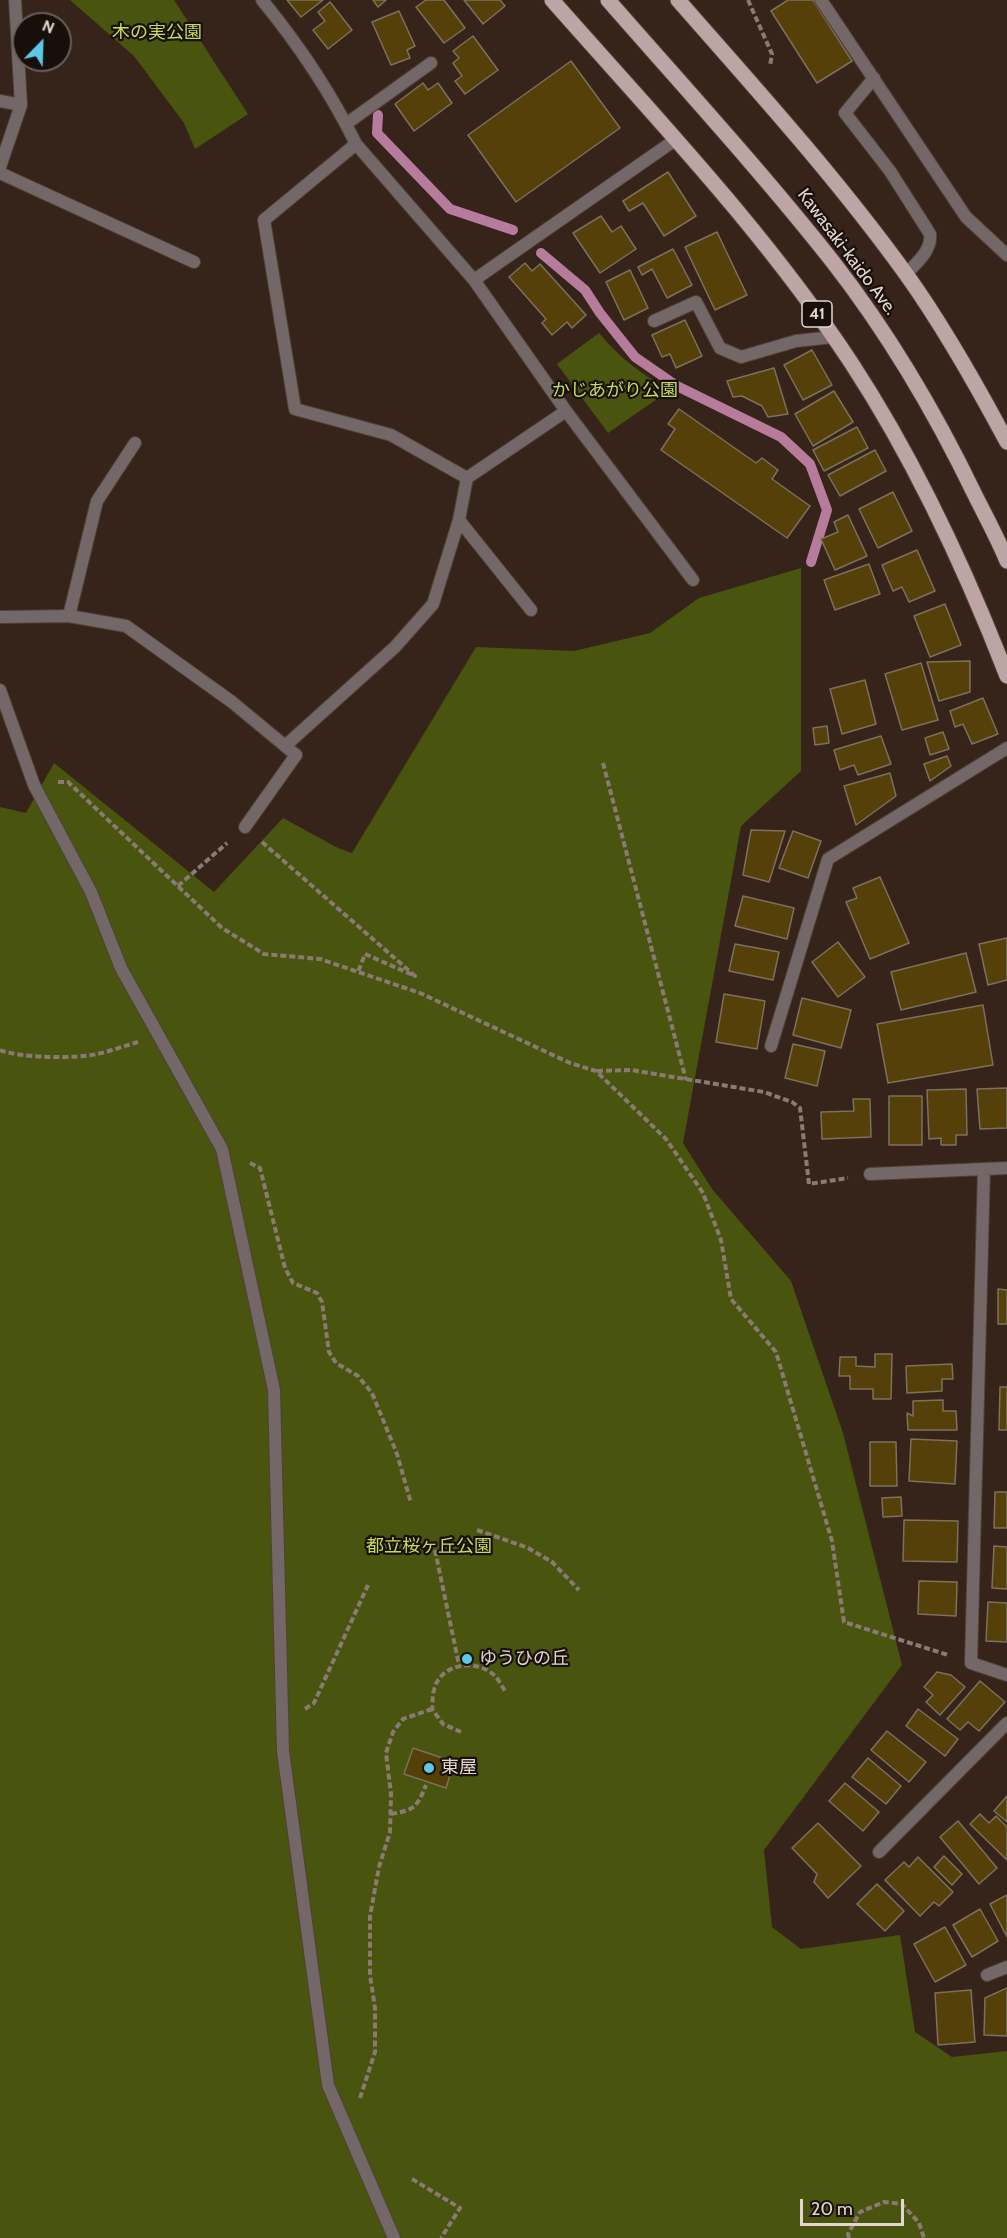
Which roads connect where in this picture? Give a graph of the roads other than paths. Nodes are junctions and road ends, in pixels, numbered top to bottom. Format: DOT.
graph roads {
  1 [pos="15,0"];
  2 [pos="262,0"];
  3 [pos="552,0"];
  4 [pos="608,0"];
  5 [pos="678,0"];
  6 [pos="821,0"];
  7 [pos="432,63"];
  8 [pos="874,78"];
  9 [pos="0,101"];
  10 [pos="21,105"];
  11 [pos="346,124"];
  12 [pos="675,140"];
  13 [pos="356,144"];
  14 [pos="0,167"];
  15 [pos="0,173"];
  16 [pos="1007,255"];
  17 [pos="194,262"];
  18 [pos="906,274"];
  19 [pos="474,280"];
  20 [pos="654,321"];
  21 [pos="833,337"];
  22 [pos="566,411"];
  23 [pos="1007,442"];
  24 [pos="135,443"];
  25 [pos="467,478"];
  26 [pos="459,520"];
  27 [pos="1007,561"];
  28 [pos="693,580"];
  29 [pos="531,610"];
  30 [pos="69,616"];
  31 [pos="0,617"];
  32 [pos="1007,676"];
  33 [pos="0,690"];
  34 [pos="285,746"];
  35 [pos="1007,748"];
  36 [pos="245,827"];
  37 [pos="771,1046"];
  38 [pos="1007,1168"];
  39 [pos="984,1169"];
  40 [pos="870,1174"];
  41 [pos="1007,1675"];
  42 [pos="1007,1723"];
  43 [pos="879,1852"];
  44 [pos="1007,1967"];
  45 [pos="987,1975"];
  46 [pos="394,2238"];
  1 -- 10 [label="street"];
  2 -- 11 [label="street"];
  3 -- 12 [label="main road, 41"];
  4 -- 27 [label="main road, Kawasaki-kaido Ave. / 41"];
  5 -- 18 [label="main road, Kawasaki-kaido Ave."];
  6 -- 8 [label="street"];
  7 -- 11 [label="street"];
  8 -- 16 [label="street"];
  8 -- 18 [label="street"];
  9 -- 10 [label="street"];
  10 -- 14 [label="street"];
  11 -- 13 [label="street"];
  12 -- 19 [label="street"];
  12 -- 21 [label="main road, 41"];
  13 -- 19 [label="street"];
  13 -- 25 [label="street"];
  15 -- 17 [label="street"];
  18 -- 23 [label="main road, Kawasaki-kaido Ave."];
  19 -- 22 [label="street"];
  20 -- 21 [label="street"];
  21 -- 32 [label="main road, 41"];
  22 -- 25 [label="street"];
  22 -- 28 [label="street"];
  24 -- 30 [label="street"];
  25 -- 26 [label="street"];
  26 -- 29 [label="street"];
  26 -- 34 [label="street"];
  30 -- 31 [label="street"];
  30 -- 34 [label="street"];
  33 -- 46 [label="street"];
  34 -- 36 [label="street"];
  35 -- 37 [label="street"];
  38 -- 39 [label="street"];
  39 -- 40 [label="street"];
  39 -- 41 [label="street"];
  42 -- 43 [label="street"];
  44 -- 45 [label="street"];
}
